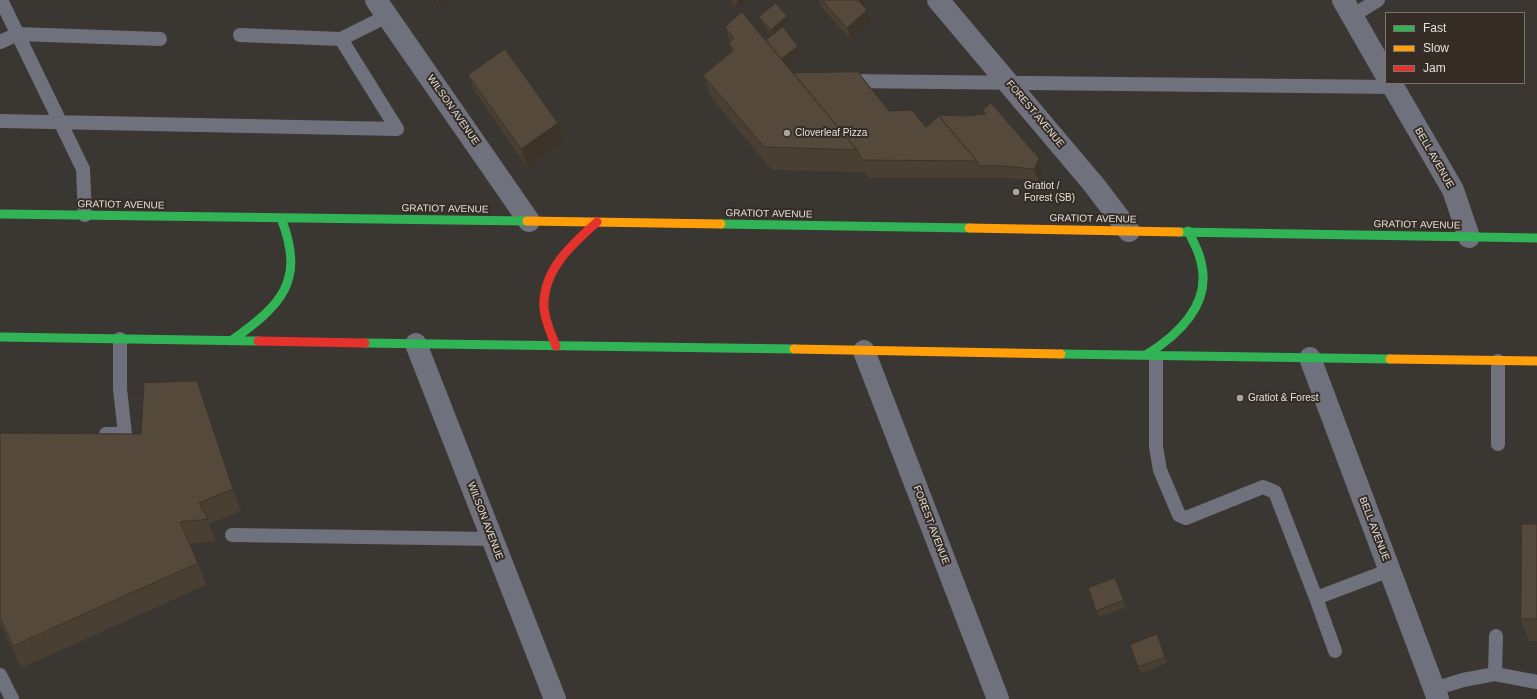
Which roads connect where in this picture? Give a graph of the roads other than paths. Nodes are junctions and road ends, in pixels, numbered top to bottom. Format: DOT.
graph roads {
  1 [pos="1,0"];
  2 [pos="938,0"];
  3 [pos="1378,0"];
  4 [pos="382,8"];
  5 [pos="1348,8"];
  6 [pos="18,34"];
  7 [pos="240,35"];
  8 [pos="160,39"];
  9 [pos="341,39"];
  10 [pos="0,42"];
  11 [pos="1385,72"];
  12 [pos="835,81"];
  13 [pos="1385,81"];
  14 [pos="1009,82"];
  15 [pos="1392,84"];
  16 [pos="0,121"];
  17 [pos="61,122"];
  18 [pos="0,214"];
  19 [pos="85,215"];
  20 [pos="281,218"];
  21 [pos="529,221"];
  22 [pos="597,222"];
  23 [pos="1130,231"];
  24 [pos="1188,232"];
  25 [pos="1469,237"];
  26 [pos="1537,238"];
  27 [pos="0,337"];
  28 [pos="120,339"];
  29 [pos="232,341"];
  30 [pos="416,344"];
  31 [pos="556,346"];
  32 [pos="864,351"];
  33 [pos="1151,355"];
  34 [pos="1310,358"];
  35 [pos="1498,361"];
  36 [pos="1537,361"];
  37 [pos="94,434"];
  38 [pos="1498,444"];
  39 [pos="232,535"];
  40 [pos="492,539"];
  41 [pos="1390,570"];
  42 [pos="1316,598"];
  43 [pos="1496,636"];
  44 [pos="1335,651"];
  45 [pos="1495,674"];
  46 [pos="0,675"];
  47 [pos="1537,682"];
  48 [pos="1436,694"];
  49 [pos="549,697"];
  50 [pos="12,699"];
  51 [pos="998,699"];
  1 -- 6 [label="lane"];
  2 -- 14 [label="street, FOREST AVENUE"];
  3 -- 5 [label="lane"];
  4 -- 9 [label="lane"];
  4 -- 21 [label="street, WILSON AVENUE"];
  5 -- 11 [label="street, BELL AVENUE"];
  6 -- 8 [label="lane"];
  6 -- 10 [label="lane"];
  6 -- 17 [label="lane"];
  7 -- 9 [label="lane"];
  9 -- 17 [label="lane"];
  12 -- 14 [label="lane"];
  13 -- 14 [label="lane"];
  14 -- 23 [label="street, FOREST AVENUE"];
  15 -- 25 [label="street, BELL AVENUE"];
  16 -- 17 [label="lane"];
  17 -- 19 [label="lane"];
  18 -- 19 [label="main road, GRATIOT AVENUE"];
  19 -- 20 [label="main road, GRATIOT AVENUE"];
  20 -- 21 [label="main road, GRATIOT AVENUE"];
  20 -- 29 [label="main road"];
  21 -- 22 [label="main road, GRATIOT AVENUE"];
  22 -- 23 [label="main road, GRATIOT AVENUE"];
  22 -- 31 [label="main road"];
  23 -- 24 [label="main road, GRATIOT AVENUE"];
  24 -- 25 [label="main road, GRATIOT AVENUE"];
  24 -- 33 [label="main road"];
  25 -- 26 [label="main road, GRATIOT AVENUE"];
  27 -- 28 [label="main road"];
  28 -- 29 [label="main road"];
  28 -- 37 [label="lane"];
  29 -- 30 [label="main road"];
  30 -- 31 [label="main road"];
  30 -- 40 [label="street, WILSON AVENUE"];
  31 -- 32 [label="main road"];
  32 -- 33 [label="main road"];
  32 -- 51 [label="street, FOREST AVENUE"];
  33 -- 34 [label="main road"];
  33 -- 42 [label="lane"];
  34 -- 35 [label="main road"];
  34 -- 41 [label="street, BELL AVENUE"];
  35 -- 36 [label="main road"];
  35 -- 38 [label="lane"];
  39 -- 40 [label="lane"];
  40 -- 49 [label="street, WILSON AVENUE"];
  41 -- 42 [label="lane"];
  41 -- 48 [label="street, BELL AVENUE"];
  42 -- 44 [label="lane"];
  43 -- 45 [label="lane"];
  45 -- 47 [label="lane"];
  45 -- 48 [label="lane"];
  46 -- 50 [label="lane"];
}
